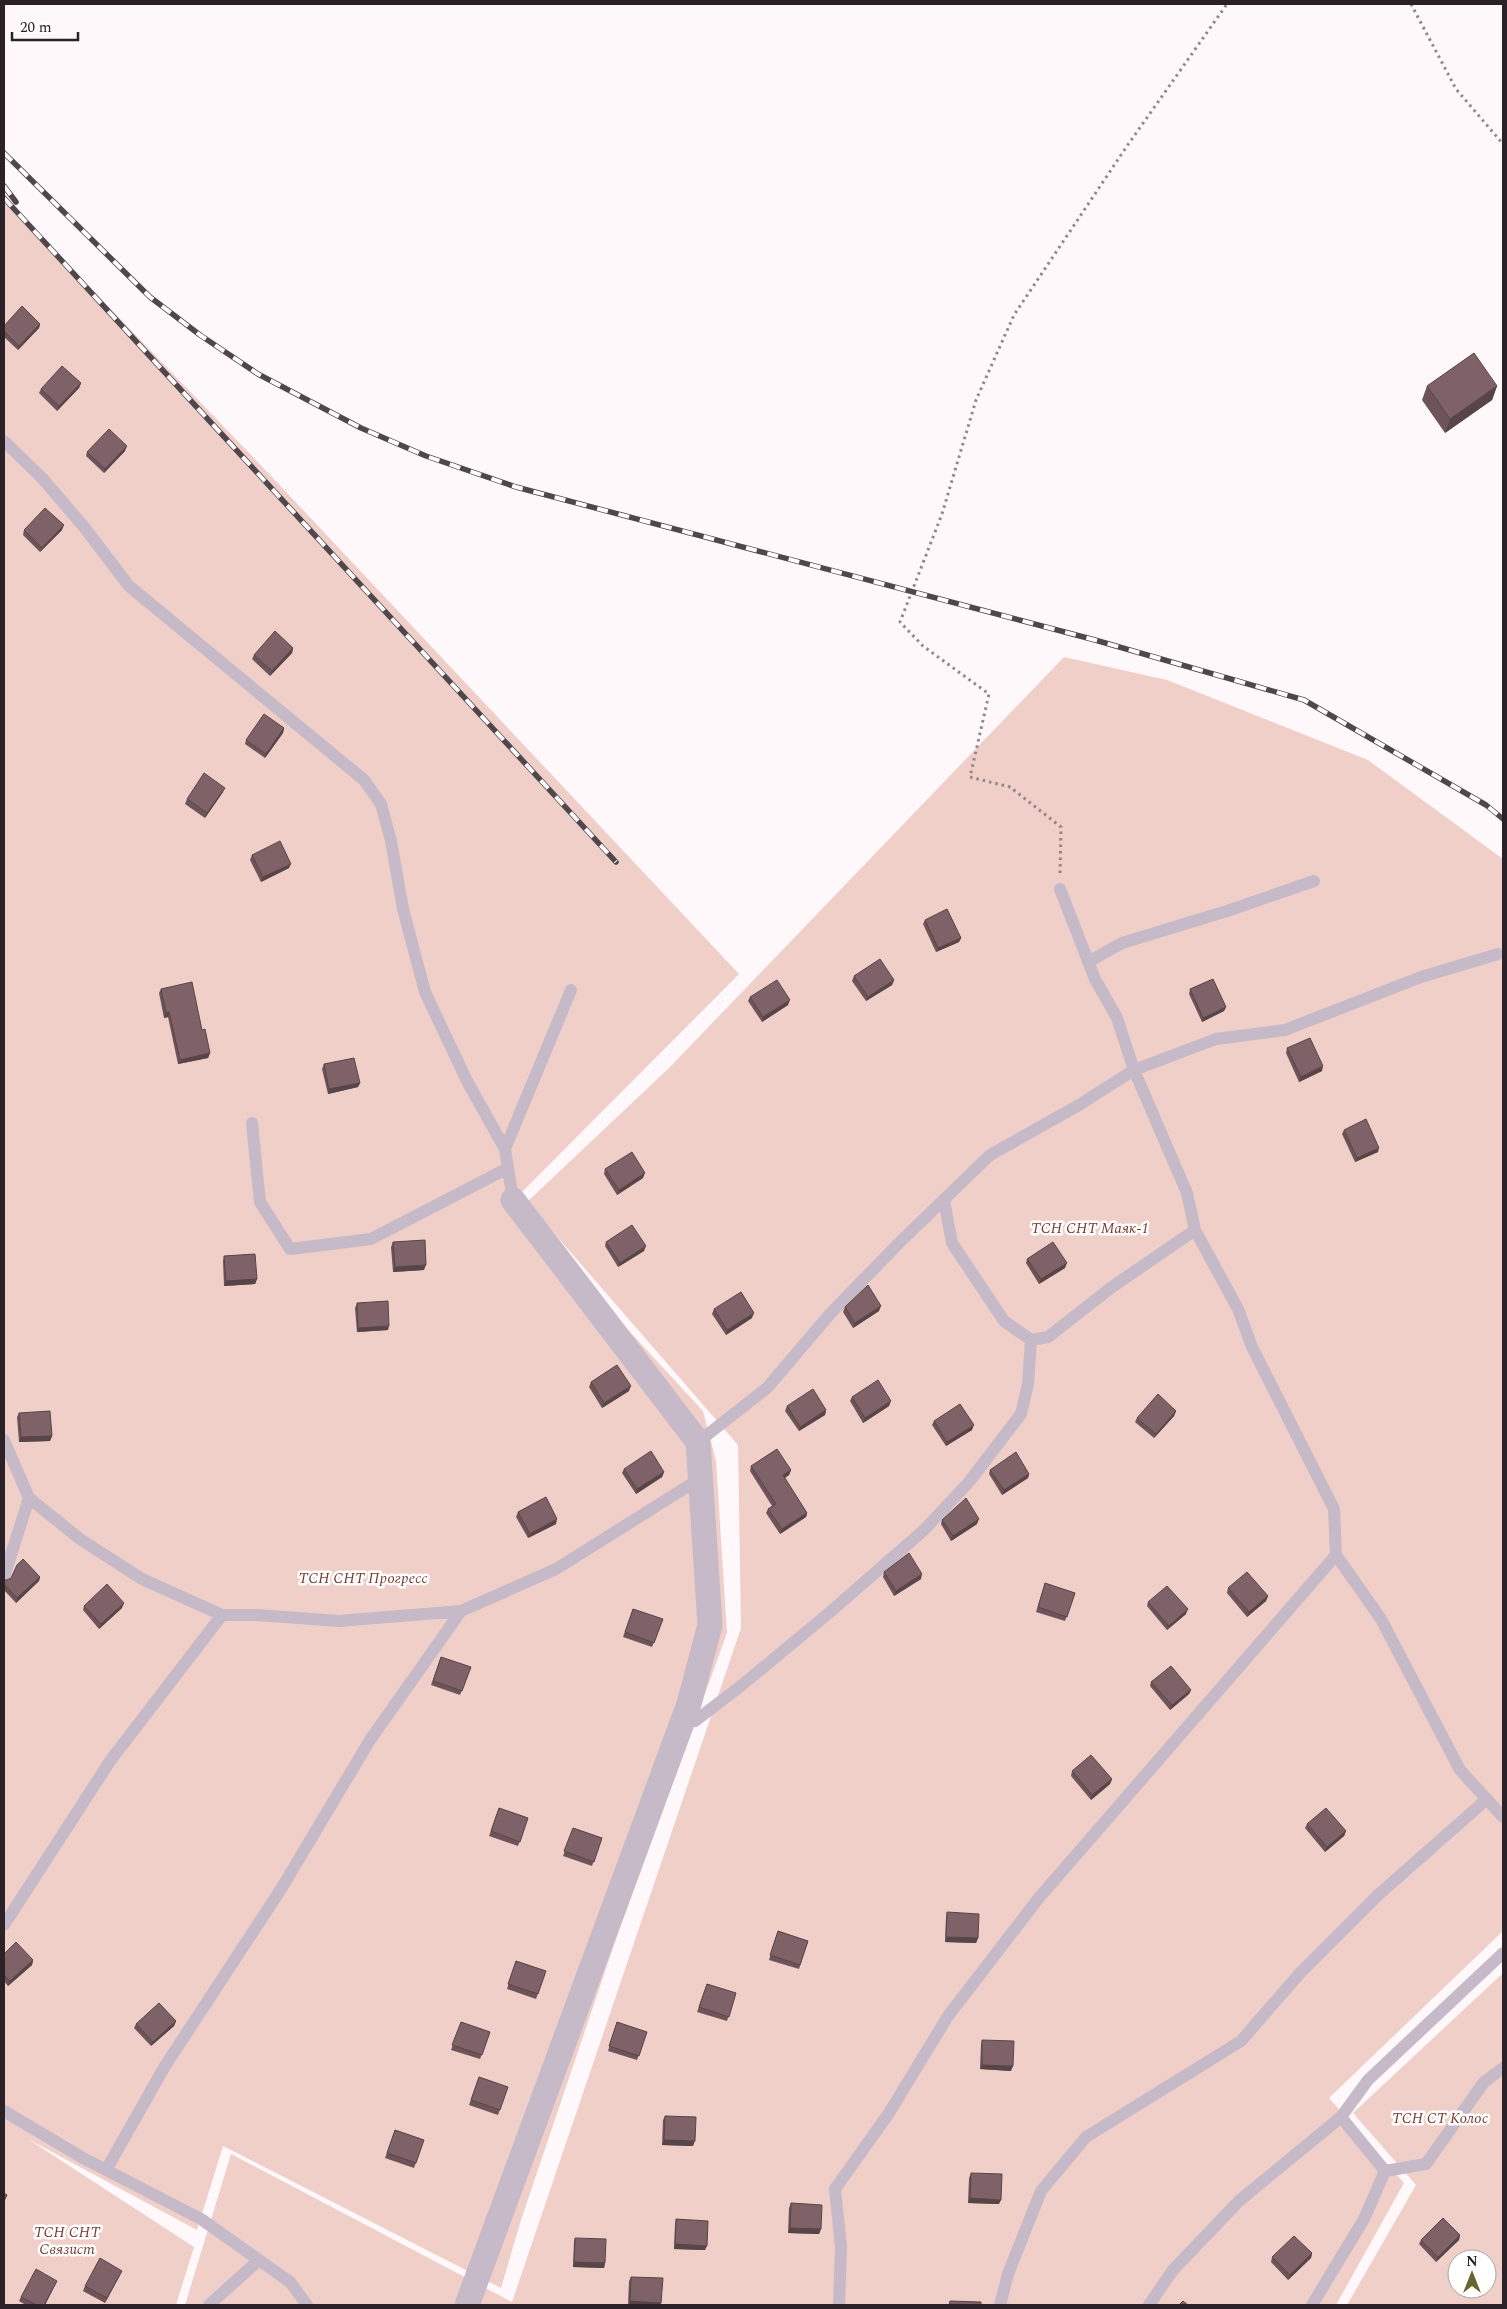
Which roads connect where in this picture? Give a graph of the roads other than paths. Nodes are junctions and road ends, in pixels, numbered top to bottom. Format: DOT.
graph roads {
  1 [pos="4,441"];
  2 [pos="1314,881"];
  3 [pos="1060,889"];
  4 [pos="1498,954"];
  5 [pos="1088,962"];
  6 [pos="571,990"];
  7 [pos="1134,1070"];
  8 [pos="252,1123"];
  9 [pos="505,1148"];
  10 [pos="508,1168"];
  11 [pos="513,1200"];
  12 [pos="944,1200"];
  13 [pos="1195,1230"];
  14 [pos="1031,1340"];
  15 [pos="4,1440"];
  16 [pos="698,1442"];
  17 [pos="701,1478"];
  18 [pos="29,1498"];
  19 [pos="1336,1555"];
  20 [pos="4,1577"];
  21 [pos="461,1611"];
  22 [pos="222,1615"];
  23 [pos="684,1719"];
  24 [pos="1487,1800"];
  25 [pos="1503,1817"];
  26 [pos="4,1925"];
  27 [pos="1503,1953"];
  28 [pos="1503,2068"];
  29 [pos="4,2111"];
  30 [pos="1341,2117"];
  31 [pos="106,2170"];
  32 [pos="1385,2171"];
  33 [pos="259,2260"];
  34 [pos="209,2305"];
  35 [pos="307,2305"];
  36 [pos="467,2305"];
  37 [pos="839,2305"];
  38 [pos="1000,2305"];
  39 [pos="1149,2305"];
  40 [pos="1312,2305"];
  1 -- 9 [label="lane"];
  2 -- 5 [label="lane"];
  3 -- 5 [label="lane"];
  4 -- 7 [label="lane"];
  5 -- 7 [label="lane"];
  6 -- 9 [label="lane"];
  7 -- 12 [label="lane"];
  7 -- 13 [label="lane"];
  8 -- 10 [label="lane"];
  9 -- 10 [label="lane"];
  10 -- 11 [label="lane"];
  11 -- 16 [label="street"];
  12 -- 14 [label="lane"];
  12 -- 16 [label="lane"];
  13 -- 14 [label="lane"];
  13 -- 19 [label="lane"];
  14 -- 23 [label="lane"];
  15 -- 18 [label="lane"];
  16 -- 17 [label="street"];
  17 -- 21 [label="lane"];
  17 -- 23 [label="street"];
  18 -- 20 [label="lane"];
  18 -- 22 [label="lane"];
  19 -- 24 [label="lane"];
  19 -- 37 [label="lane"];
  21 -- 22 [label="lane"];
  21 -- 31 [label="lane"];
  22 -- 26 [label="lane"];
  23 -- 36 [label="street"];
  24 -- 25 [label="lane"];
  24 -- 38 [label="lane"];
  27 -- 30 [label="lane"];
  28 -- 32 [label="lane"];
  29 -- 31 [label="lane"];
  30 -- 32 [label="lane"];
  30 -- 39 [label="lane"];
  31 -- 33 [label="lane"];
  32 -- 40 [label="lane"];
  33 -- 34 [label="lane"];
  33 -- 35 [label="lane"];
}
